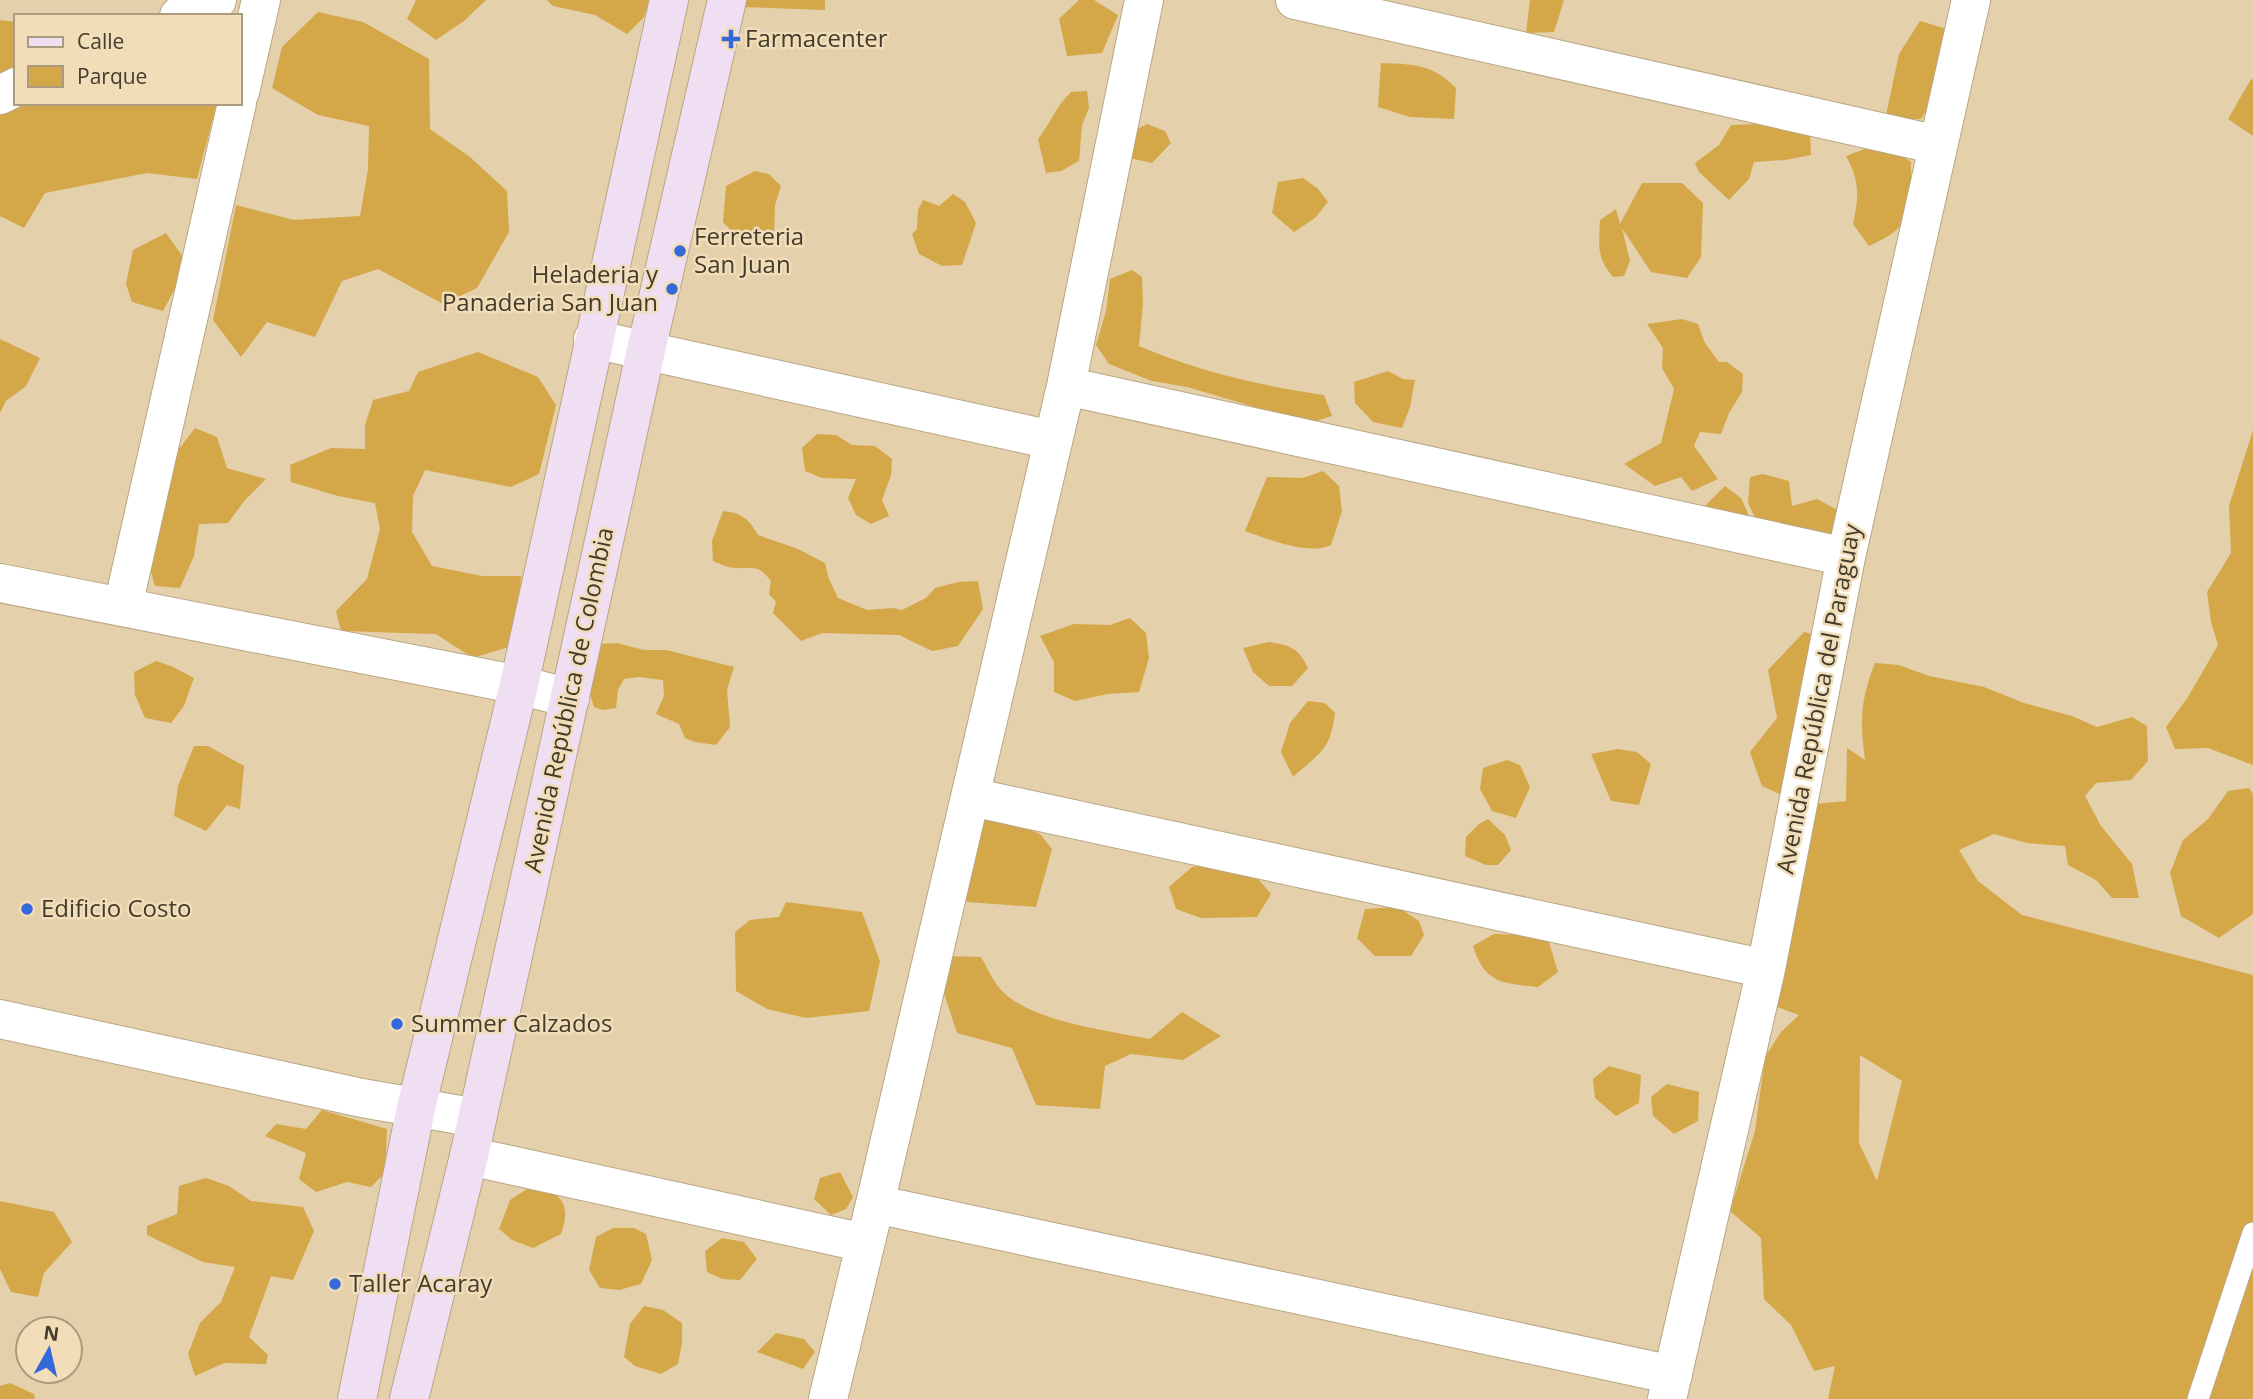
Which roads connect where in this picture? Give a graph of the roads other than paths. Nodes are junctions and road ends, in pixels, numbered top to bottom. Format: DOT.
graph roads {
  1 [pos="217,0"];
  2 [pos="261,0"];
  3 [pos="669,0"];
  4 [pos="727,0"];
  5 [pos="1144,0"];
  6 [pos="1295,0"];
  7 [pos="1971,0"];
  8 [pos="184,14"];
  9 [pos="242,83"];
  10 [pos="237,105"];
  11 [pos="1938,145"];
  12 [pos="593,339"];
  13 [pos="646,351"];
  14 [pos="1066,386"];
  15 [pos="1052,440"];
  16 [pos="1846,557"];
  17 [pos="0,583"];
  18 [pos="123,606"];
  19 [pos="519,685"];
  20 [pos="570,698"];
  21 [pos="971,797"];
  22 [pos="1766,969"];
  23 [pos="0,1020"];
  24 [pos="416,1108"];
  25 [pos="477,1118"];
  26 [pos="469,1156"];
  27 [pos="875,1204"];
  28 [pos="2253,1233"];
  29 [pos="865,1243"];
  30 [pos="1670,1387"];
  31 [pos="357,1399"];
  32 [pos="409,1399"];
  33 [pos="828,1399"];
  34 [pos="2198,1399"];
  1 -- 8 [label="street"];
  2 -- 9 [label="street"];
  3 -- 12 [label="street"];
  4 -- 13 [label="street, Avenida República de Colombia"];
  5 -- 14 [label="street"];
  6 -- 11 [label="street"];
  7 -- 11 [label="street, Avenida República del Paraguay"];
  10 -- 18 [label="street"];
  11 -- 16 [label="street, Avenida República del Paraguay"];
  12 -- 13 [label="street"];
  12 -- 19 [label="street"];
  13 -- 15 [label="street"];
  13 -- 20 [label="street, Avenida República de Colombia"];
  14 -- 15 [label="street"];
  14 -- 16 [label="street"];
  15 -- 21 [label="street"];
  16 -- 22 [label="street, Avenida República del Paraguay"];
  17 -- 18 [label="street"];
  18 -- 19 [label="street"];
  19 -- 20 [label="street"];
  19 -- 24 [label="street"];
  20 -- 25 [label="street, Avenida República de Colombia"];
  21 -- 22 [label="street"];
  21 -- 27 [label="street"];
  22 -- 30 [label="street, Avenida República del Paraguay"];
  23 -- 24 [label="street"];
  24 -- 25 [label="street"];
  24 -- 31 [label="street"];
  25 -- 26 [label="street, Avenida República de Colombia"];
  26 -- 29 [label="street"];
  26 -- 32 [label="street, Avenida República de Colombia"];
  27 -- 29 [label="street"];
  27 -- 30 [label="street"];
  28 -- 34 [label="lane"];
  29 -- 33 [label="street"];
}
